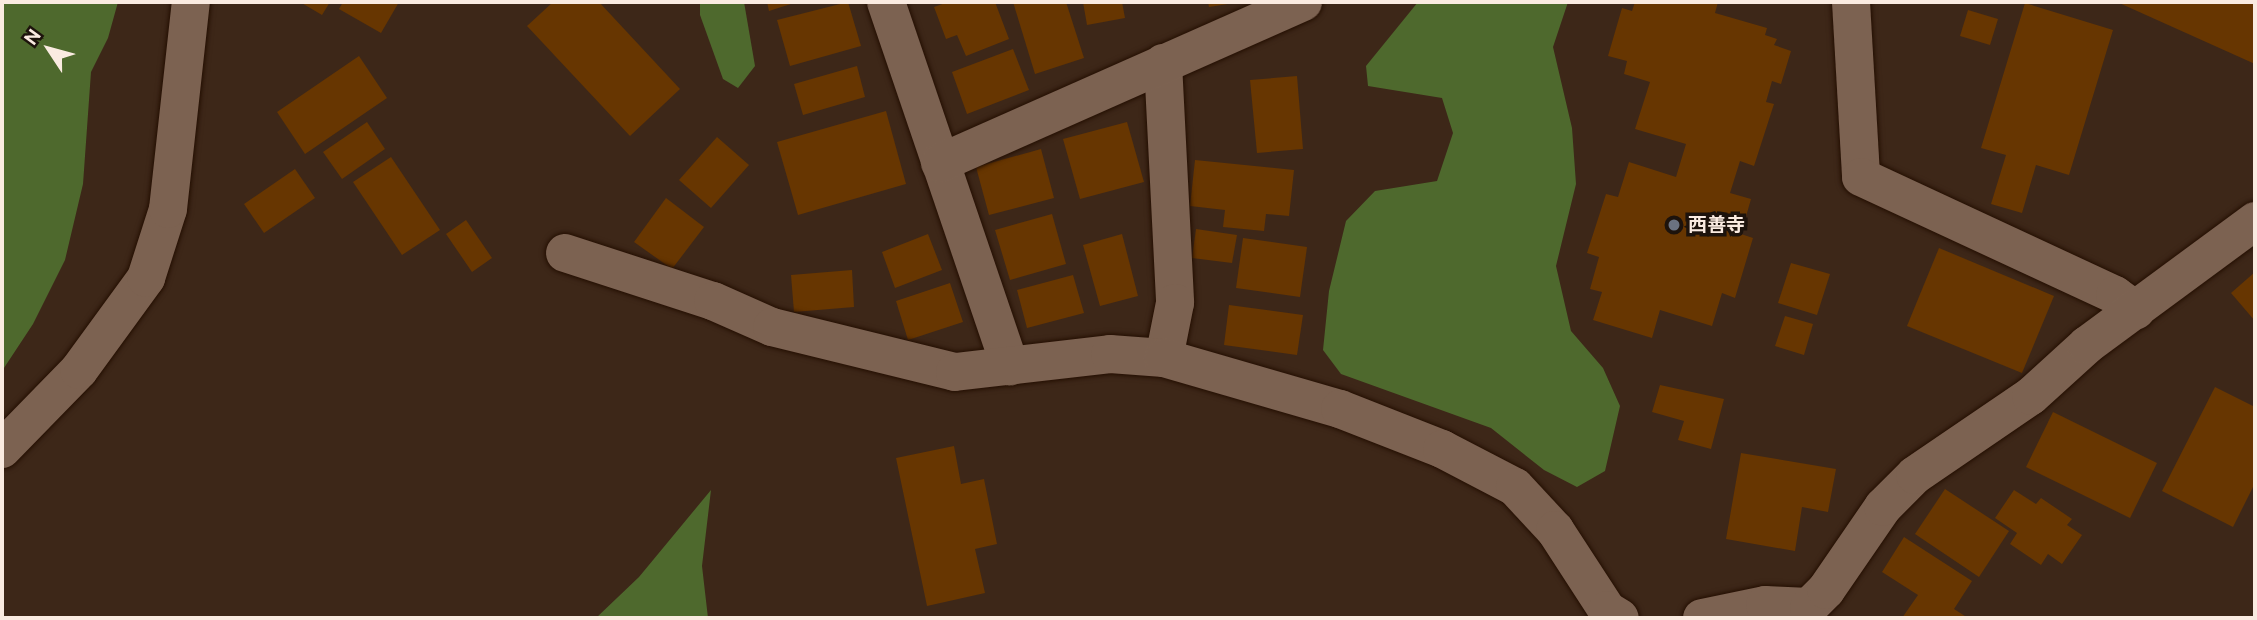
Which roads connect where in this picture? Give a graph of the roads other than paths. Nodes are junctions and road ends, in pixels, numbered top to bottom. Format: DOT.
graph roads {
  1 [pos="191,2"];
  2 [pos="886,2"];
  3 [pos="1851,2"];
  4 [pos="1282,6"];
  5 [pos="1163,64"];
  6 [pos="940,163"];
  7 [pos="2255,221"];
  8 [pos="565,254"];
  9 [pos="2136,310"];
  10 [pos="1164,358"];
  11 [pos="1010,366"];
  12 [pos="2,449"];
  13 [pos="1810,613"];
  14 [pos="1620,618"];
  15 [pos="1702,618"];
  1 -- 12 [label="street"];
  2 -- 6 [label="street"];
  3 -- 9 [label="street"];
  4 -- 5 [label="street"];
  5 -- 6 [label="street"];
  5 -- 10 [label="street"];
  6 -- 11 [label="street"];
  7 -- 9 [label="street"];
  8 -- 11 [label="street"];
  9 -- 13 [label="street"];
  10 -- 11 [label="street"];
  10 -- 14 [label="street"];
  13 -- 15 [label="street"];
}
